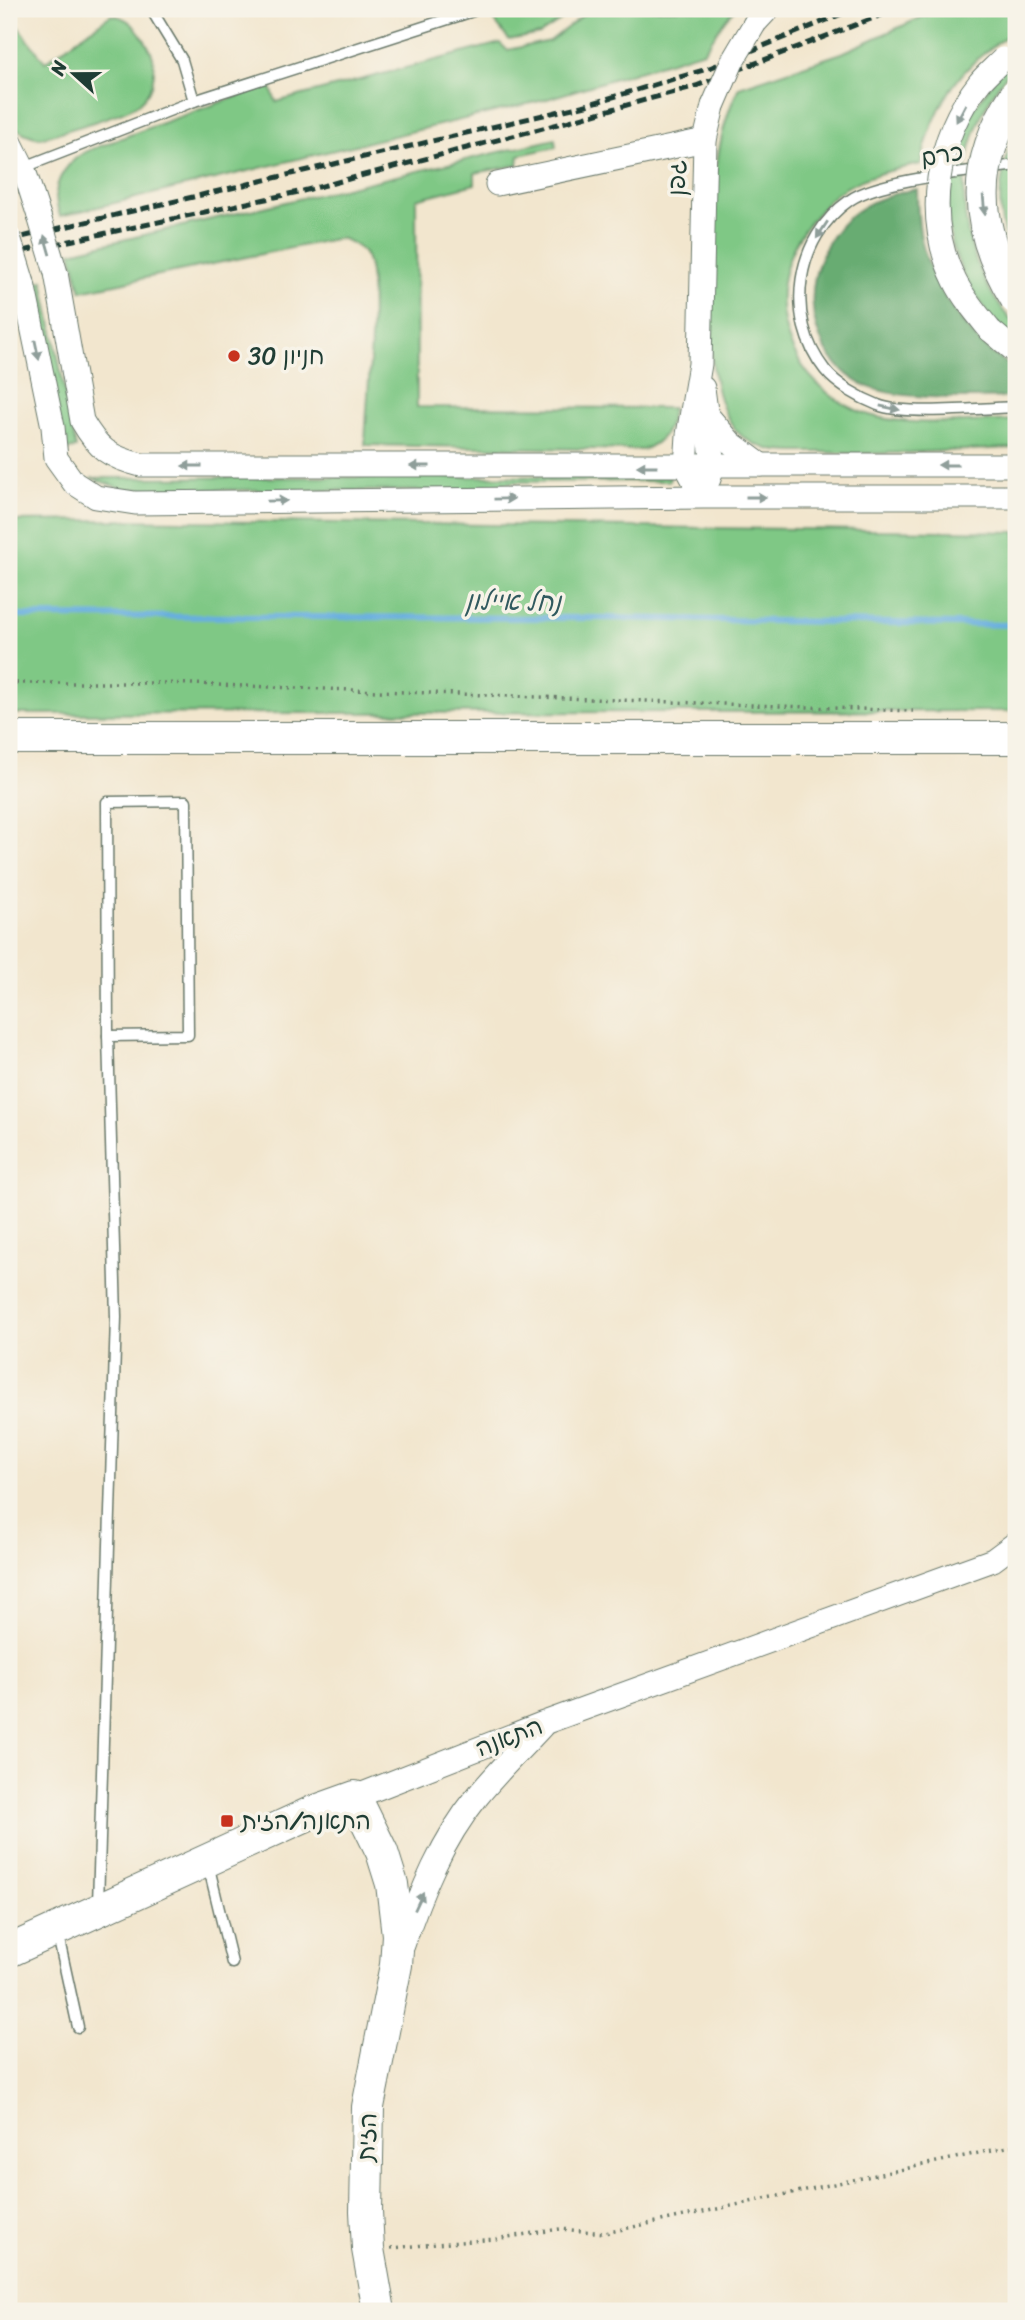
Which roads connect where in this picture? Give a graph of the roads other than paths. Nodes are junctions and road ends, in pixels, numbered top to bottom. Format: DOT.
graph roads {
  1 [pos="151,9"];
  2 [pos="473,11"];
  3 [pos="761,16"];
  4 [pos="1009,54"];
  5 [pos="1016,95"];
  6 [pos="194,101"];
  7 [pos="9,139"];
  8 [pos="705,140"];
  9 [pos="1016,164"];
  10 [pos="16,170"];
  11 [pos="497,184"];
  12 [pos="9,237"];
  13 [pos="1016,298"];
  14 [pos="1016,352"];
  15 [pos="700,365"];
  16 [pos="1016,407"];
  17 [pos="706,415"];
  18 [pos="713,465"];
  19 [pos="1016,465"];
  20 [pos="686,466"];
  21 [pos="761,466"];
  22 [pos="703,497"];
  23 [pos="1016,497"];
  24 [pos="9,738"];
  25 [pos="1016,738"];
  26 [pos="108,1036"];
  27 [pos="1016,1543"];
  28 [pos="544,1723"];
  29 [pos="355,1797"];
  30 [pos="207,1860"];
  31 [pos="98,1910"];
  32 [pos="57,1929"];
  33 [pos="9,1951"];
  34 [pos="232,1964"];
  35 [pos="396,1965"];
  36 [pos="78,2027"];
  37 [pos="379,2311"];
  1 -- 6 [label="lane"];
  2 -- 6 [label="lane"];
  3 -- 8 [label="street, גפן, bridge"];
  4 -- 14 [label="street, one-way, bridge"];
  5 -- 13 [label="street, one-way, bridge"];
  6 -- 10 [label="lane"];
  7 -- 10 [label="street"];
  8 -- 11 [label="street"];
  8 -- 15 [label="street, גפן"];
  9 -- 16 [label="lane, כרם, one-way"];
  20 -- 10 [label="street, one-way, bridge"];
  12 -- 22 [label="street, one-way, bridge"];
  15 -- 17 [label="street"];
  15 -- 20 [label="street"];
  17 -- 18 [label="street"];
  17 -- 21 [label="street"];
  18 -- 20 [label="street"];
  18 -- 21 [label="street"];
  18 -- 22 [label="street"];
  19 -- 21 [label="street, one-way"];
  20 -- 22 [label="street"];
  22 -- 23 [label="street, one-way"];
  24 -- 25 [label="street"];
  26 -- 26 [label="lane"];
  26 -- 31 [label="lane"];
  27 -- 28 [label="street, התאנה"];
  28 -- 29 [label="street, התאנה"];
  35 -- 28 [label="street, הזית, one-way"];
  29 -- 30 [label="street, התאנה"];
  29 -- 35 [label="street, הזית"];
  30 -- 31 [label="street, התאנה"];
  30 -- 34 [label="lane"];
  31 -- 32 [label="street, התאנה"];
  32 -- 33 [label="street, התאנה"];
  32 -- 36 [label="lane"];
  35 -- 37 [label="street, הזית"];
}
